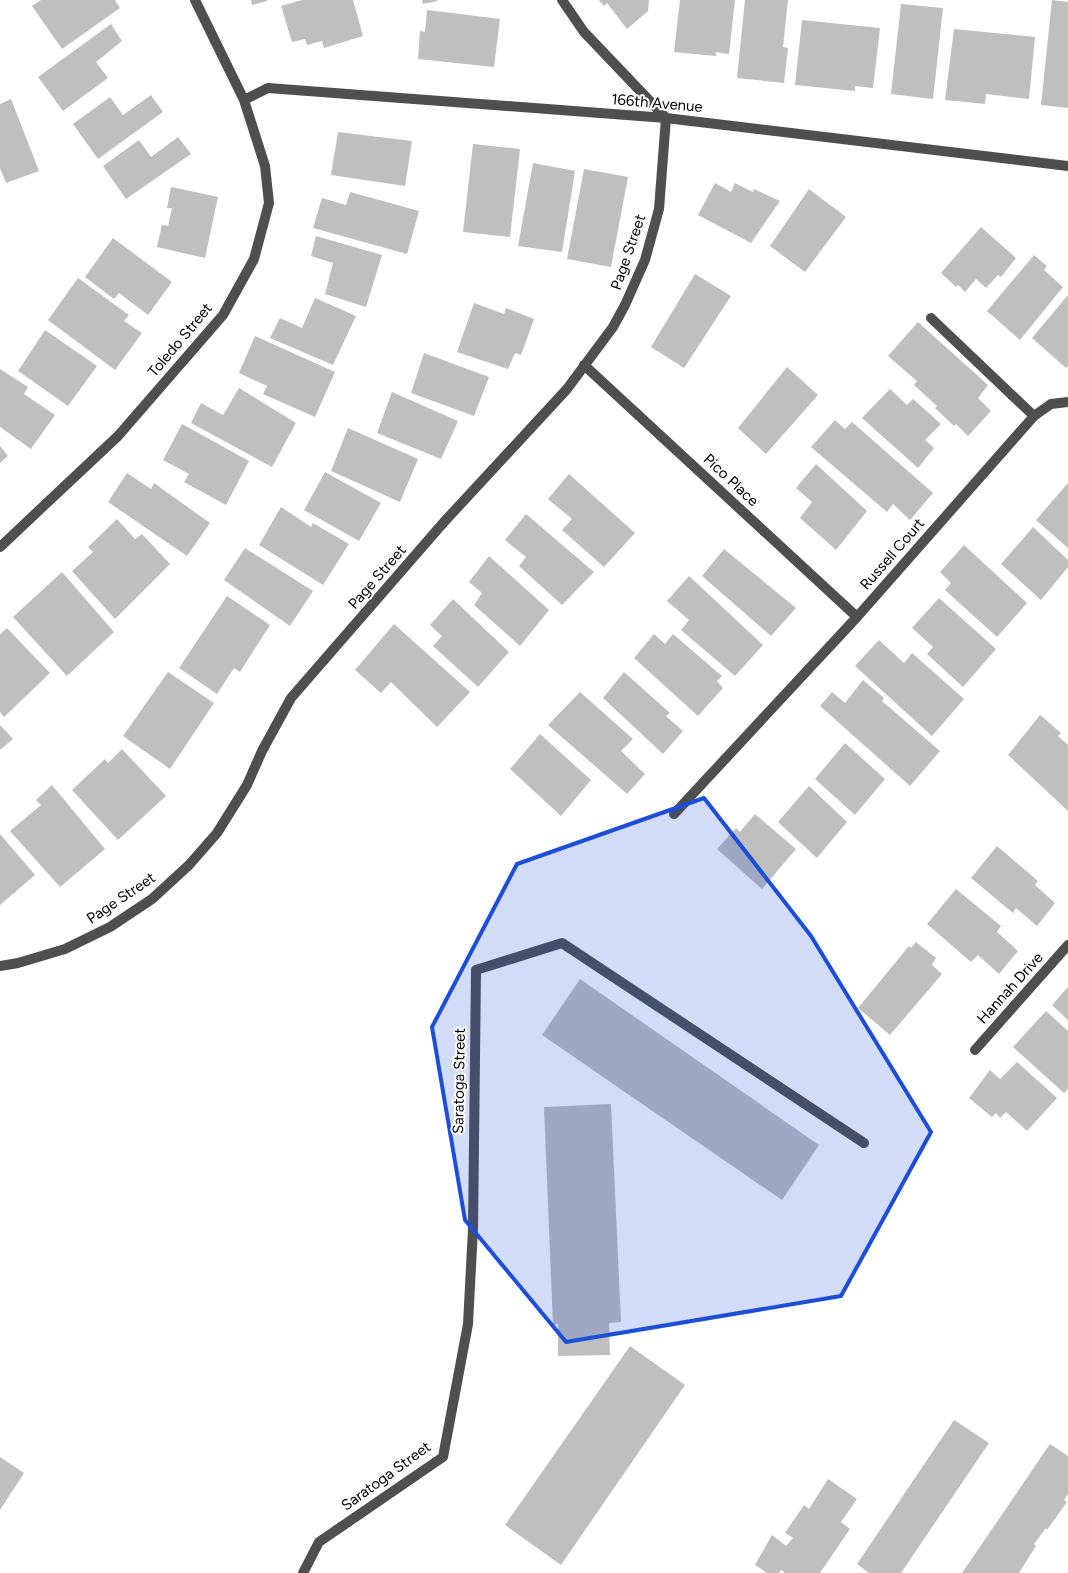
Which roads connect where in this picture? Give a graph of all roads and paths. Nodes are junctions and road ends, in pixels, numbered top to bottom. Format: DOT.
graph roads {
  1 [pos="196,0"];
  2 [pos="562,0"];
  3 [pos="244,100"];
  4 [pos="666,118"];
  5 [pos="1068,166"];
  6 [pos="931,318"];
  7 [pos="584,365"];
  8 [pos="1068,402"];
  9 [pos="1034,416"];
  10 [pos="0,547"];
  11 [pos="857,616"];
  12 [pos="674,814"];
  13 [pos="1068,945"];
  14 [pos="0,966"];
  15 [pos="975,1050"];
  16 [pos="864,1143"];
  17 [pos="303,1573"];
  1 -- 3 [label="street, Toledo Street"];
  2 -- 4 [label="street"];
  3 -- 4 [label="street, 166th Avenue"];
  3 -- 10 [label="street, Toledo Street"];
  4 -- 5 [label="street, 166th Avenue"];
  4 -- 7 [label="street, Page Street"];
  6 -- 9 [label="street"];
  7 -- 11 [label="street, Pico Place"];
  7 -- 14 [label="street, Page Street"];
  8 -- 9 [label="street, Russell Court"];
  9 -- 11 [label="street, Russell Court"];
  11 -- 12 [label="street, Russell Court"];
  13 -- 15 [label="street, Hannah Drive"];
  16 -- 17 [label="street, Saratoga Street"];
}
